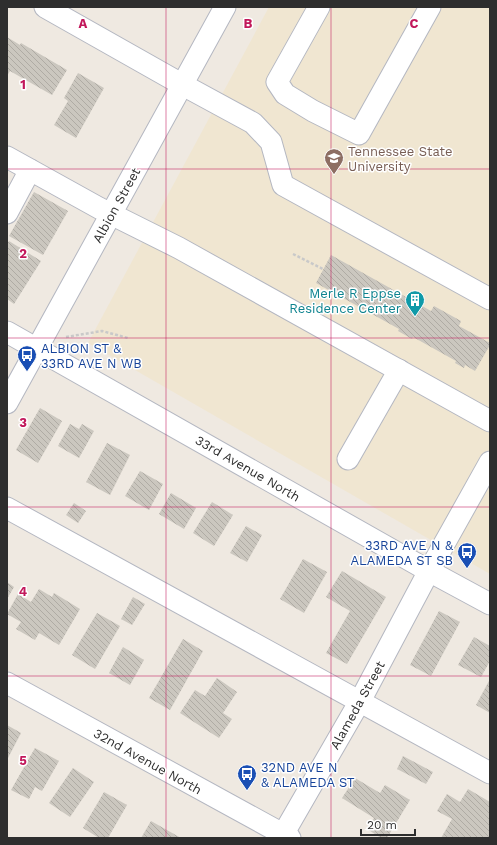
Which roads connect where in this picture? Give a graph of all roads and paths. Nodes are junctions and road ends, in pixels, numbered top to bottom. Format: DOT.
graph roads {
  1 [pos="45,7"];
  2 [pos="225,7"];
  3 [pos="319,7"];
  4 [pos="430,7"];
  5 [pos="183,85"];
  6 [pos="7,157"];
  7 [pos="30,170"];
  8 [pos="7,213"];
  9 [pos="111,214"];
  10 [pos="293,254"];
  11 [pos="323,270"];
  12 [pos="490,299"];
  13 [pos="7,332"];
  14 [pos="61,337"];
  15 [pos="128,338"];
  16 [pos="37,348"];
  17 [pos="399,370"];
  18 [pos="7,403"];
  19 [pos="490,421"];
  20 [pos="348,459"];
  21 [pos="490,462"];
  22 [pos="7,508"];
  23 [pos="429,571"];
  24 [pos="490,604"];
  25 [pos="7,683"];
  26 [pos="360,701"];
  27 [pos="490,773"];
  28 [pos="285,837"];
  1 -- 5 [label="street"];
  2 -- 5 [label="street, Albion Street"];
  3 -- 4 [label="street"];
  5 -- 9 [label="street, Albion Street"];
  5 -- 12 [label="street"];
  6 -- 7 [label="street"];
  7 -- 8 [label="street"];
  7 -- 9 [label="street"];
  9 -- 16 [label="street, Albion Street"];
  9 -- 17 [label="street"];
  10 -- 11 [label="path"];
  13 -- 16 [label="street, 33rd Avenue North"];
  14 -- 15 [label="path"];
  16 -- 18 [label="street, Albion Street"];
  16 -- 23 [label="street, 33rd Avenue North"];
  17 -- 19 [label="street"];
  17 -- 20 [label="street"];
  21 -- 23 [label="street, Alameda Street"];
  22 -- 26 [label="street"];
  23 -- 24 [label="street, 33rd Avenue North"];
  23 -- 26 [label="street, Alameda Street"];
  25 -- 28 [label="street, 32nd Avenue North"];
  26 -- 27 [label="street"];
  26 -- 28 [label="street, Alameda Street"];
}
